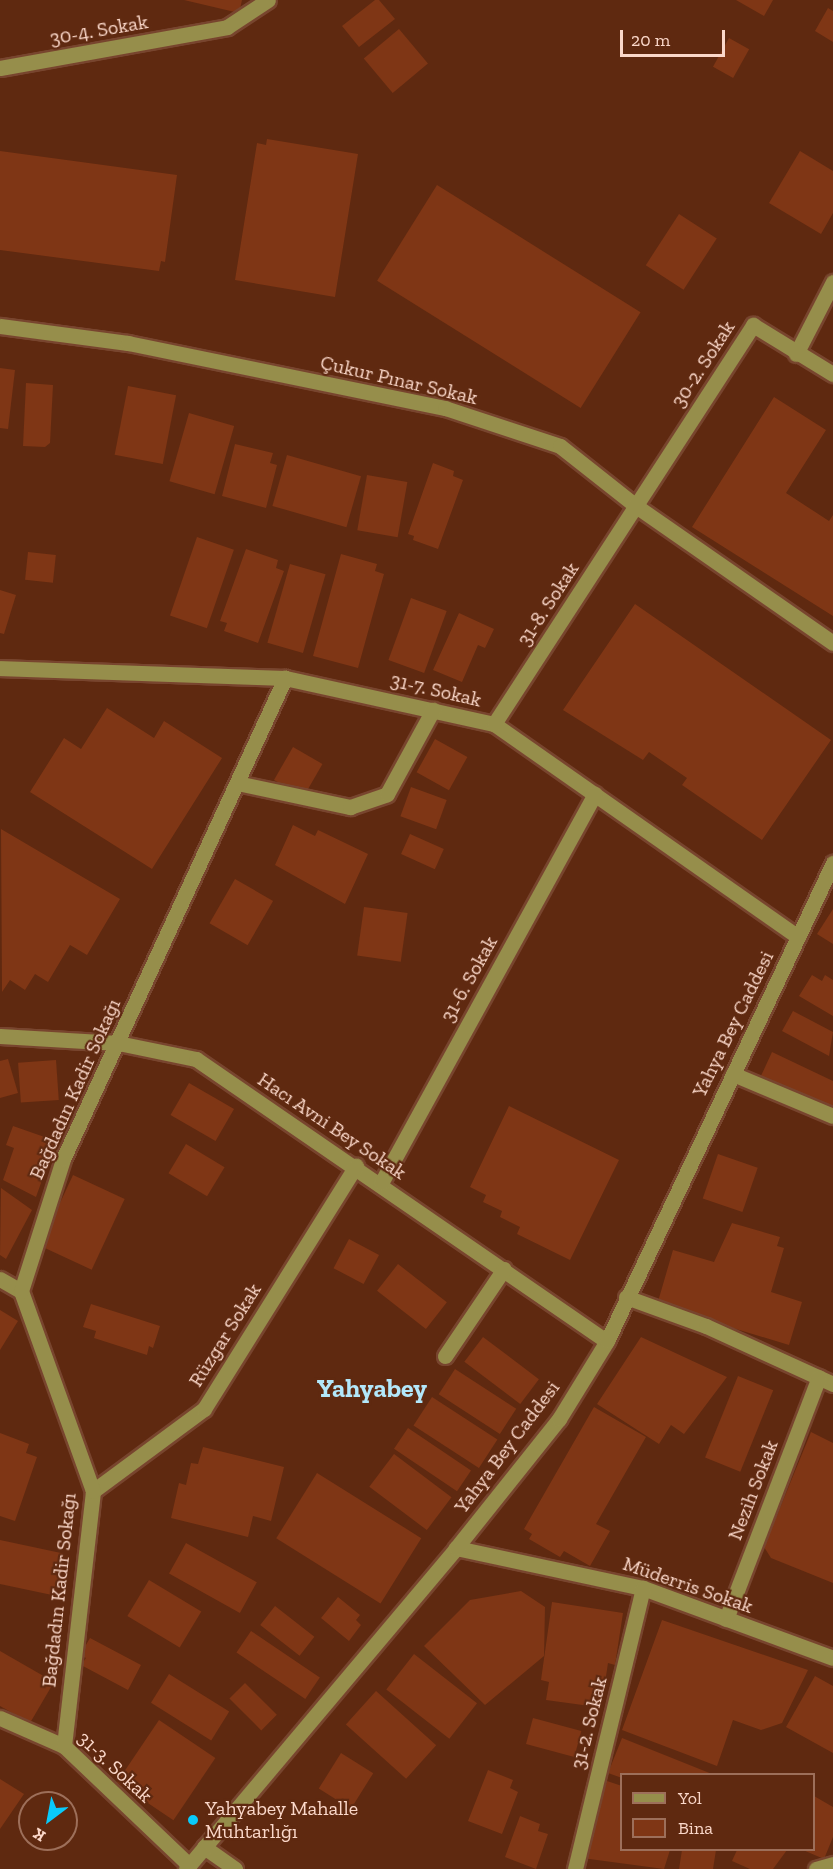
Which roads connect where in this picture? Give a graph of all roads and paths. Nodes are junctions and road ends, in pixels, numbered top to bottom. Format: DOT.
graph roads {
  1 [pos="268,0"];
  2 [pos="0,68"];
  3 [pos="833,282"];
  4 [pos="0,326"];
  5 [pos="796,354"];
  6 [pos="833,374"];
  7 [pos="636,506"];
  8 [pos="833,643"];
  9 [pos="0,668"];
  10 [pos="285,678"];
  11 [pos="433,710"];
  12 [pos="495,724"];
  13 [pos="237,783"];
  14 [pos="595,794"];
  15 [pos="833,863"];
  16 [pos="798,937"];
  17 [pos="0,1036"];
  18 [pos="118,1042"];
  19 [pos="733,1074"];
  20 [pos="833,1116"];
  21 [pos="356,1167"];
  22 [pos="381,1183"];
  23 [pos="504,1269"];
  24 [pos="0,1279"];
  25 [pos="21,1292"];
  26 [pos="626,1297"];
  27 [pos="607,1341"];
  28 [pos="446,1356"];
  29 [pos="826,1380"];
  30 [pos="93,1491"];
  31 [pos="456,1548"];
  32 [pos="643,1588"];
  33 [pos="726,1619"];
  34 [pos="833,1658"];
  35 [pos="0,1718"];
  36 [pos="64,1746"];
  37 [pos="204,1847"];
  38 [pos="833,1864"];
  39 [pos="187,1867"];
  40 [pos="235,1869"];
  41 [pos="575,1869"];
  42 [pos="816,1869"];
  1 -- 2 [label="street, 30-4. Sokak"];
  3 -- 5 [label="street"];
  4 -- 7 [label="street, Çukur Pınar Sokak"];
  5 -- 6 [label="street"];
  5 -- 7 [label="street, 30-2. Sokak"];
  7 -- 8 [label="street, Çukur Pınar Sokak"];
  7 -- 12 [label="street, 31-8. Sokak"];
  9 -- 10 [label="street, 31-7. Sokak"];
  10 -- 11 [label="street, 31-7. Sokak"];
  10 -- 13 [label="street, Bağdadın Kadir Sokağı"];
  11 -- 12 [label="street, 31-7. Sokak"];
  11 -- 13 [label="street"];
  12 -- 14 [label="street, 31-7. Sokak"];
  13 -- 18 [label="street, Bağdadın Kadir Sokağı"];
  14 -- 16 [label="street, 31-7. Sokak"];
  14 -- 22 [label="street, 31-6. Sokak"];
  15 -- 16 [label="street, Yahya Bey Caddesi"];
  16 -- 19 [label="street, Yahya Bey Caddesi"];
  17 -- 18 [label="street, Hacı Avni Bey Sokak"];
  18 -- 21 [label="street, Hacı Avni Bey Sokak"];
  18 -- 25 [label="street, Bağdadın Kadir Sokağı"];
  19 -- 20 [label="street"];
  19 -- 26 [label="street, Yahya Bey Caddesi"];
  21 -- 22 [label="street, Hacı Avni Bey Sokak"];
  21 -- 30 [label="street, Rüzgar Sokak"];
  22 -- 23 [label="street, Hacı Avni Bey Sokak"];
  23 -- 27 [label="street, Hacı Avni Bey Sokak"];
  23 -- 28 [label="street"];
  24 -- 25 [label="street"];
  25 -- 30 [label="street, Bağdadın Kadir Sokağı"];
  26 -- 27 [label="street, Yahya Bey Caddesi"];
  26 -- 29 [label="street"];
  27 -- 31 [label="street, Yahya Bey Caddesi"];
  29 -- 33 [label="street, Nezih Sokak"];
  30 -- 36 [label="street, Bağdadın Kadir Sokağı"];
  31 -- 32 [label="street, Müderris Sokak"];
  31 -- 37 [label="street, Yahya Bey Caddesi"];
  32 -- 33 [label="street, Müderris Sokak"];
  32 -- 41 [label="street, 31-2. Sokak"];
  33 -- 34 [label="street, Müderris Sokak"];
  35 -- 36 [label="street, 31-3. Sokak"];
  36 -- 39 [label="street, 31-3. Sokak"];
  37 -- 39 [label="street, Yahya Bey Caddesi"];
  37 -- 40 [label="street"];
  38 -- 42 [label="street"];
}
